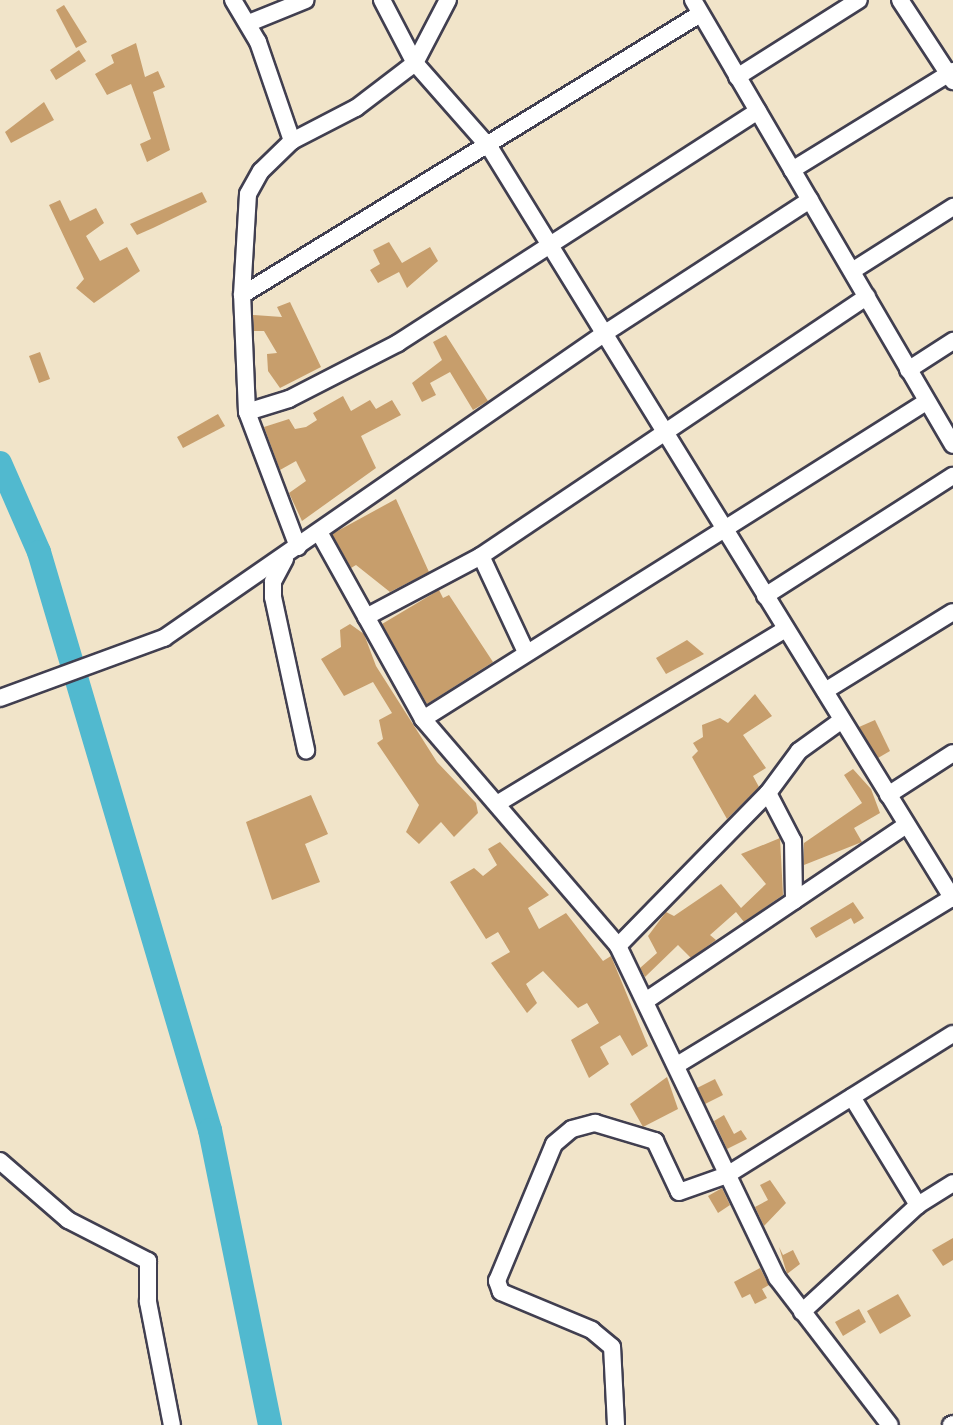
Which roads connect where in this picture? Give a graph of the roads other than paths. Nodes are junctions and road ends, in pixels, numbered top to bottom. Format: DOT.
graph roads {
  1 [pos="233,0"];
  2 [pos="306,0"];
  3 [pos="383,0"];
  4 [pos="449,0"];
  5 [pos="859,0"];
  6 [pos="900,0"];
  7 [pos="697,7"];
  8 [pos="249,23"];
  9 [pos="415,62"];
  10 [pos="952,75"];
  11 [pos="737,77"];
  12 [pos="758,111"];
  13 [pos="292,141"];
  14 [pos="490,148"];
  15 [pos="792,170"];
  16 [pos="810,200"];
  17 [pos="953,207"];
  18 [pos="546,243"];
  19 [pos="852,271"];
  20 [pos="242,295"];
  21 [pos="867,297"];
  22 [pos="602,335"];
  23 [pos="953,341"];
  24 [pos="908,370"];
  25 [pos="926,401"];
  26 [pos="247,412"];
  27 [pos="663,432"];
  28 [pos="953,445"];
  29 [pos="953,477"];
  30 [pos="319,531"];
  31 [pos="725,531"];
  32 [pos="293,551"];
  33 [pos="481,556"];
  34 [pos="765,596"];
  35 [pos="953,612"];
  36 [pos="366,617"];
  37 [pos="786,629"];
  38 [pos="526,652"];
  39 [pos="825,691"];
  40 [pos="0,698"];
  41 [pos="423,719"];
  42 [pos="842,720"];
  43 [pos="306,750"];
  44 [pos="953,753"];
  45 [pos="768,793"];
  46 [pos="888,795"];
  47 [pos="500,802"];
  48 [pos="906,825"];
  49 [pos="953,898"];
  50 [pos="794,901"];
  51 [pos="618,946"];
  52 [pos="647,1000"];
  53 [pos="953,1034"];
  54 [pos="677,1065"];
  55 [pos="852,1097"];
  56 [pos="0,1161"];
  57 [pos="727,1175"];
  58 [pos="953,1183"];
  59 [pos="918,1205"];
  60 [pos="802,1312"];
  61 [pos="172,1425"];
  62 [pos="616,1425"];
  63 [pos="890,1425"];
  1 -- 8 [label="street"];
  2 -- 8 [label="street"];
  3 -- 9 [label="street"];
  4 -- 9 [label="street"];
  5 -- 11 [label="street"];
  6 -- 10 [label="street"];
  7 -- 11 [label="street"];
  7 -- 14 [label="street"];
  8 -- 13 [label="street"];
  9 -- 13 [label="street"];
  9 -- 14 [label="street"];
  10 -- 15 [label="street"];
  11 -- 12 [label="street"];
  12 -- 15 [label="street"];
  12 -- 18 [label="street"];
  13 -- 20 [label="street"];
  14 -- 18 [label="street"];
  14 -- 20 [label="street"];
  15 -- 16 [label="street"];
  16 -- 19 [label="street"];
  16 -- 22 [label="street"];
  17 -- 19 [label="street"];
  18 -- 22 [label="street"];
  18 -- 26 [label="street"];
  19 -- 21 [label="street"];
  20 -- 26 [label="street"];
  21 -- 24 [label="street"];
  21 -- 27 [label="street"];
  22 -- 27 [label="street"];
  22 -- 30 [label="street"];
  23 -- 24 [label="street"];
  24 -- 25 [label="street"];
  25 -- 28 [label="street"];
  25 -- 31 [label="street"];
  26 -- 32 [label="street"];
  27 -- 31 [label="street"];
  27 -- 33 [label="street"];
  29 -- 34 [label="street"];
  30 -- 32 [label="street"];
  30 -- 36 [label="street"];
  31 -- 34 [label="street"];
  31 -- 38 [label="street"];
  32 -- 40 [label="street"];
  32 -- 43 [label="street"];
  33 -- 36 [label="street"];
  33 -- 38 [label="street"];
  34 -- 37 [label="street"];
  35 -- 39 [label="street"];
  36 -- 41 [label="street"];
  37 -- 39 [label="street"];
  37 -- 47 [label="street"];
  38 -- 41 [label="street"];
  39 -- 42 [label="street"];
  41 -- 47 [label="street"];
  42 -- 45 [label="street"];
  42 -- 46 [label="street"];
  44 -- 46 [label="street"];
  45 -- 50 [label="street"];
  45 -- 51 [label="street"];
  46 -- 48 [label="street"];
  47 -- 51 [label="street"];
  48 -- 49 [label="street"];
  48 -- 50 [label="street"];
  49 -- 54 [label="street"];
  50 -- 52 [label="street"];
  51 -- 52 [label="street"];
  52 -- 54 [label="street"];
  53 -- 55 [label="street"];
  54 -- 57 [label="street"];
  55 -- 57 [label="street"];
  55 -- 59 [label="street"];
  56 -- 61 [label="street"];
  57 -- 60 [label="street"];
  57 -- 62 [label="street"];
  58 -- 59 [label="street"];
  59 -- 60 [label="street"];
  60 -- 63 [label="street"];
}
